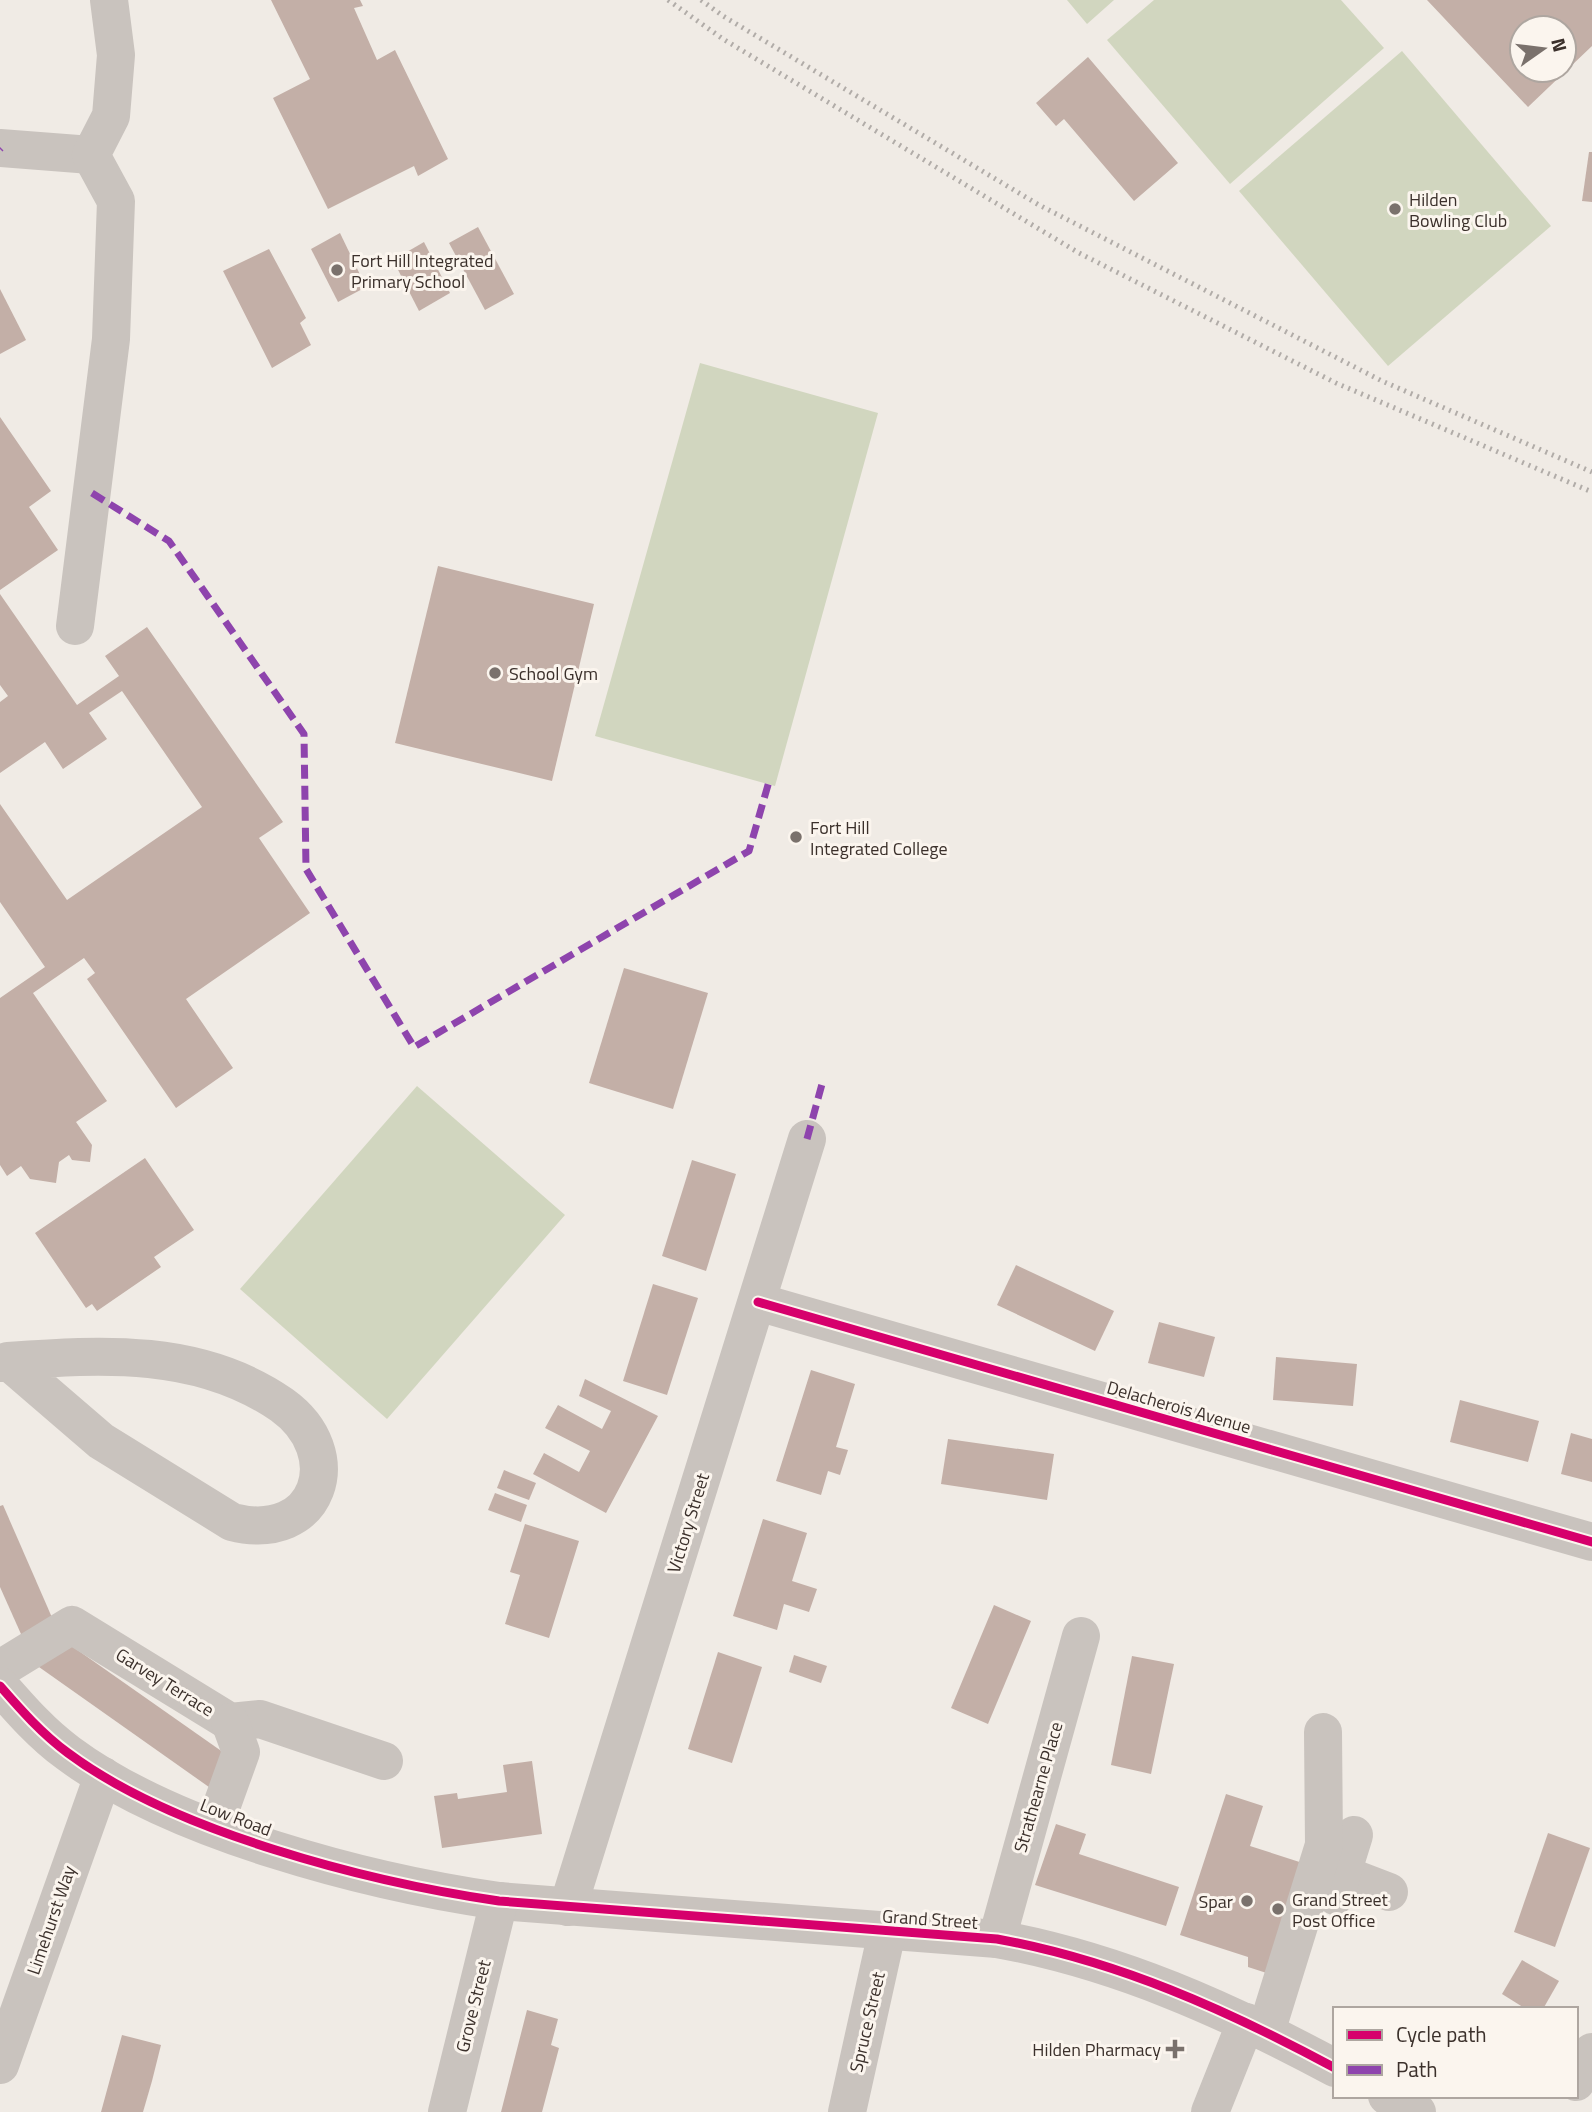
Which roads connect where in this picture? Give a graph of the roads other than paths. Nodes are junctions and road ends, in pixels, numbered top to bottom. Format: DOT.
graph roads {
  1 [pos="109,0"];
  2 [pos="0,148"];
  3 [pos="91,155"];
  4 [pos="75,626"];
  5 [pos="807,1139"];
  6 [pos="758,1302"];
  7 [pos="4,1362"];
  8 [pos="1592,1542"];
  9 [pos="1081,1636"];
  10 [pos="0,1670"];
  11 [pos="0,1686"];
  12 [pos="230,1722"];
  13 [pos="1323,1732"];
  14 [pos="384,1761"];
  15 [pos="103,1776"];
  16 [pos="214,1827"];
  17 [pos="1354,1835"];
  18 [pos="1342,1874"];
  19 [pos="1389,1892"];
  20 [pos="499,1901"];
  21 [pos="568,1907"];
  22 [pos="887,1932"];
  23 [pos="997,1939"];
  24 [pos="1267,2033"];
  25 [pos="1592,2052"];
  26 [pos="0,2065"];
  27 [pos="1333,2067"];
  28 [pos="1578,2078"];
  29 [pos="1391,2098"];
  30 [pos="447,2112"];
  31 [pos="847,2112"];
  32 [pos="1210,2112"];
  33 [pos="1417,2112"];
  1 -- 3 [label="street"];
  2 -- 3 [label="street"];
  3 -- 4 [label="street"];
  5 -- 6 [label="street, Victory Street"];
  6 -- 8 [label="street, Delacherois Avenue"];
  6 -- 21 [label="street, Victory Street"];
  7 -- 7 [label="street"];
  9 -- 23 [label="street, Strathearne Place"];
  10 -- 12 [label="street, Garvey Terrace"];
  11 -- 15 [label="street, Low Road"];
  12 -- 14 [label="street, Garvey Terrace"];
  12 -- 16 [label="street"];
  13 -- 24 [label="street"];
  15 -- 16 [label="street, Low Road"];
  15 -- 26 [label="street, Limehurst Way"];
  16 -- 20 [label="street, Low Road"];
  17 -- 18 [label="street"];
  18 -- 19 [label="street"];
  18 -- 24 [label="street"];
  20 -- 21 [label="street, Grand Street"];
  20 -- 30 [label="street, Grove Street"];
  21 -- 22 [label="street, Grand Street"];
  22 -- 23 [label="street, Grand Street"];
  22 -- 31 [label="street, Spruce Street"];
  23 -- 24 [label="street, Grand Street"];
  24 -- 27 [label="street, Grand Street"];
  24 -- 32 [label="street"];
  25 -- 28 [label="street"];
  29 -- 33 [label="street"];
}
